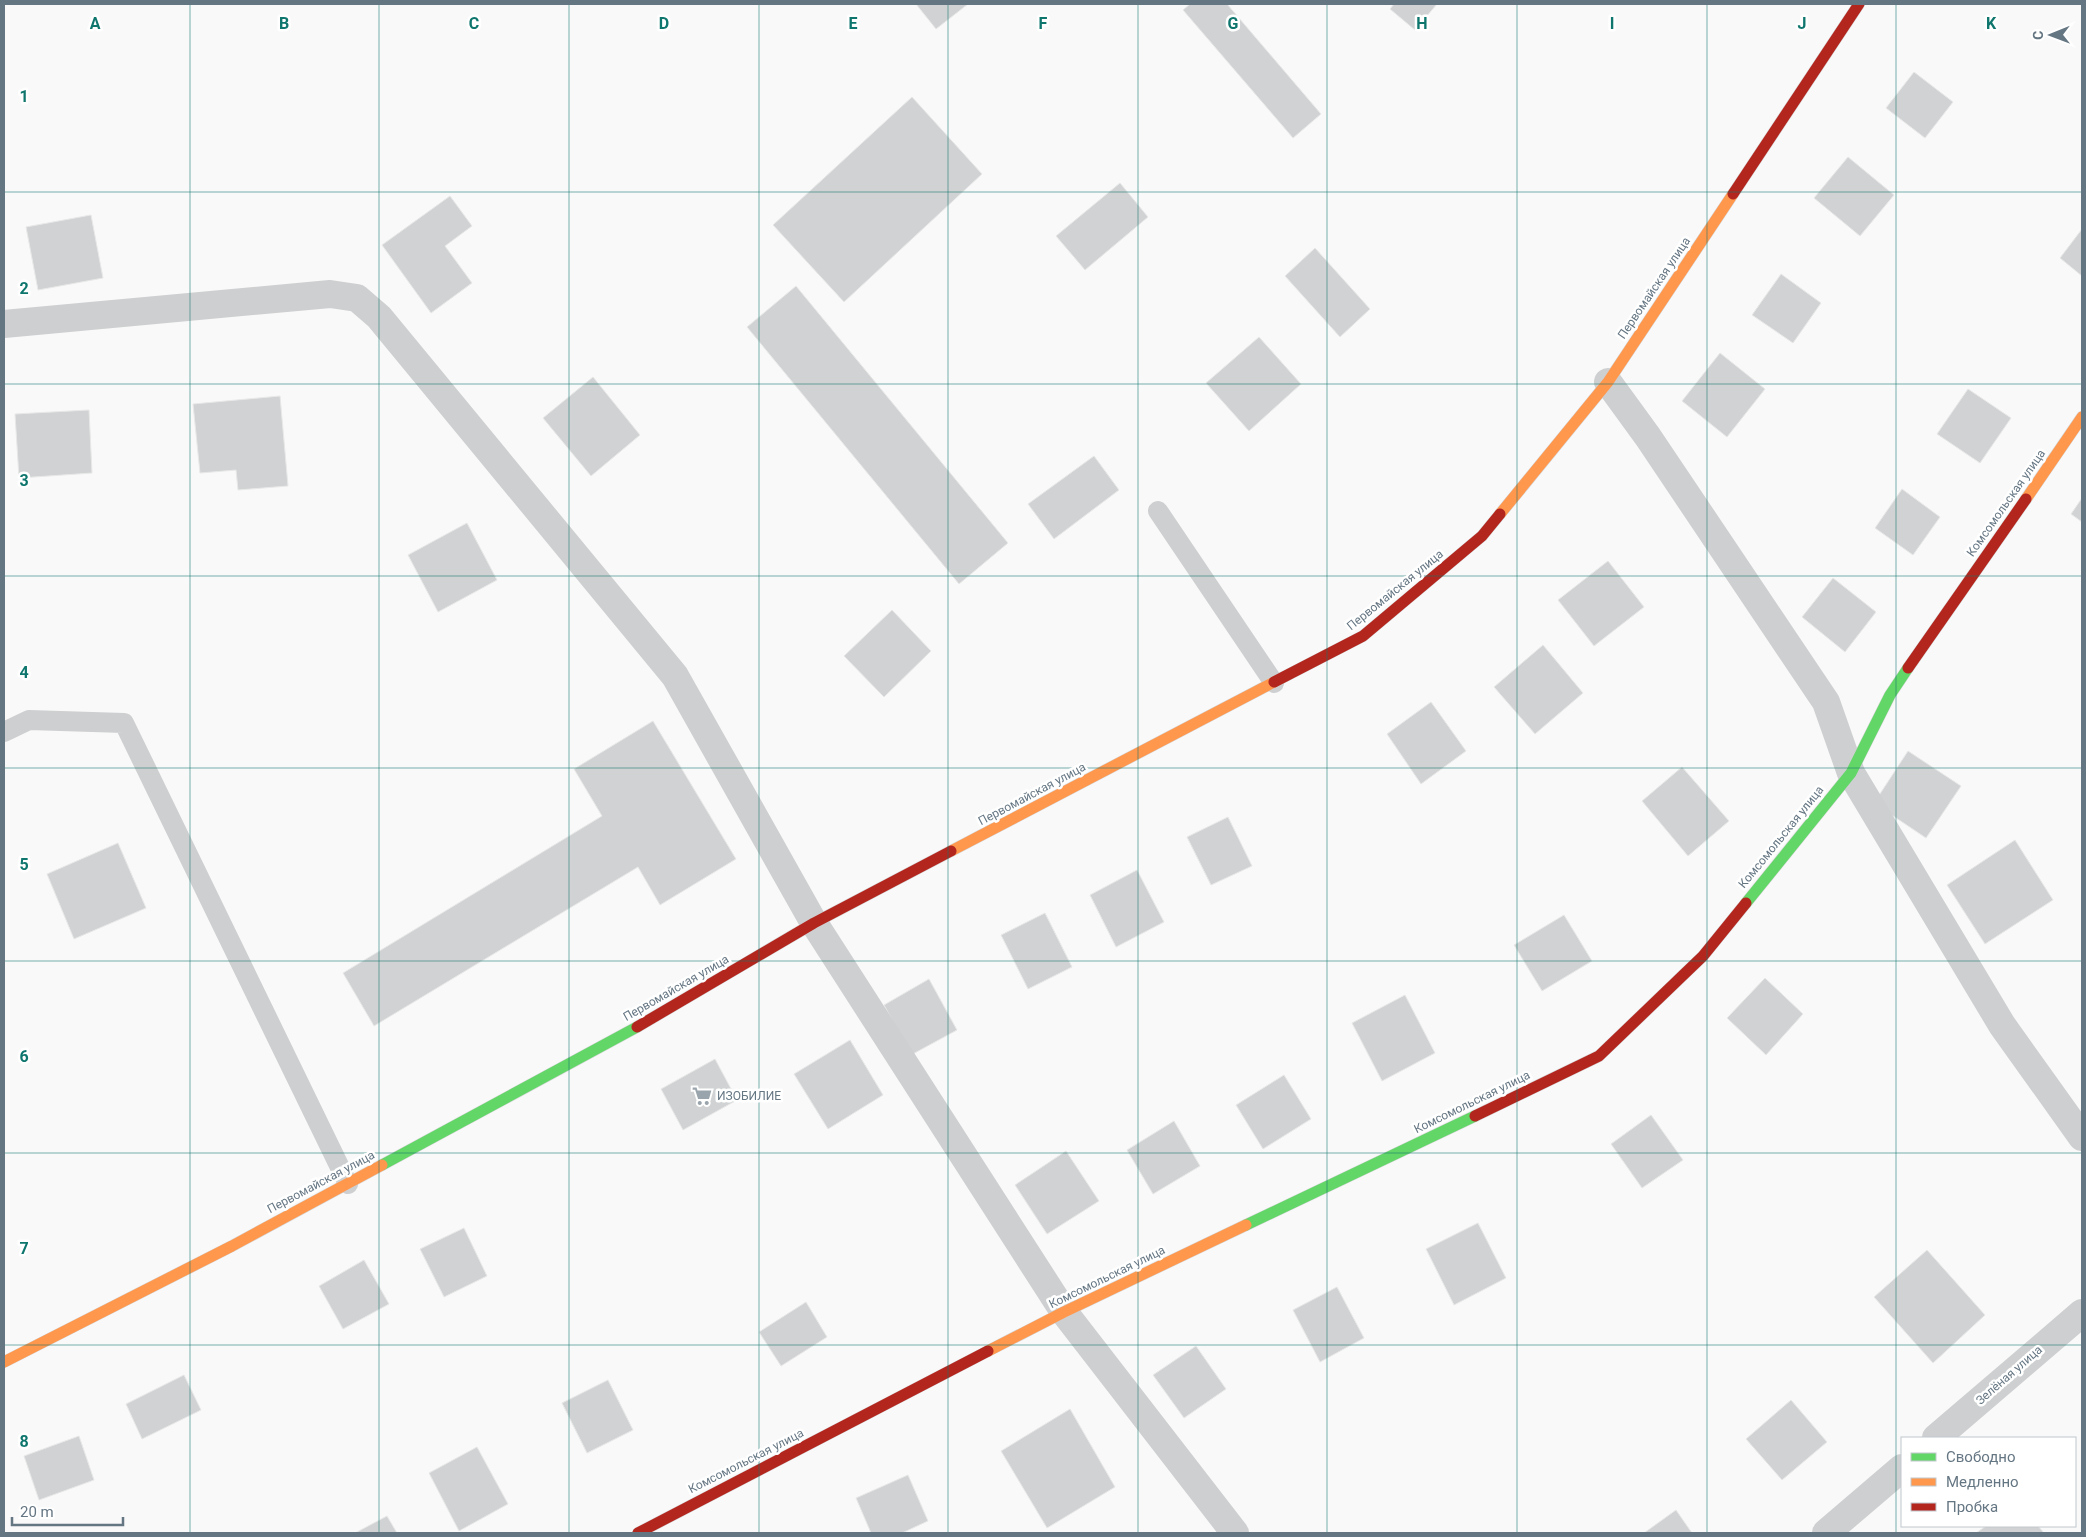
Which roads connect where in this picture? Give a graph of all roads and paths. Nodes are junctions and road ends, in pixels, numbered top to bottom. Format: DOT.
graph roads {
  1 [pos="1859,4"];
  2 [pos="4,324"];
  3 [pos="1608,382"];
  4 [pos="2082,416"];
  5 [pos="1158,511"];
  6 [pos="1274,683"];
  7 [pos="4,732"];
  8 [pos="1851,773"];
  9 [pos="814,923"];
  10 [pos="2082,1137"];
  11 [pos="348,1184"];
  12 [pos="1064,1312"];
  13 [pos="2082,1313"];
  14 [pos="4,1362"];
  15 [pos="1937,1437"];
  16 [pos="1901,1469"];
  17 [pos="638,1533"];
  18 [pos="1235,1533"];
  19 [pos="1826,1533"];
  1 -- 3 [label="street, Первомайская улица"];
  2 -- 9 [label="street"];
  3 -- 6 [label="street, Первомайская улица"];
  3 -- 8 [label="street"];
  4 -- 8 [label="street, Комсомольская улица"];
  5 -- 6 [label="lane"];
  6 -- 9 [label="street, Первомайская улица"];
  7 -- 11 [label="lane"];
  8 -- 10 [label="street"];
  8 -- 12 [label="street, Комсомольская улица"];
  9 -- 11 [label="street, Первомайская улица"];
  9 -- 12 [label="street"];
  11 -- 14 [label="street, Первомайская улица"];
  12 -- 17 [label="street, Комсомольская улица"];
  12 -- 18 [label="street"];
  13 -- 15 [label="street, Зелёная улица"];
  16 -- 19 [label="street"];
}
